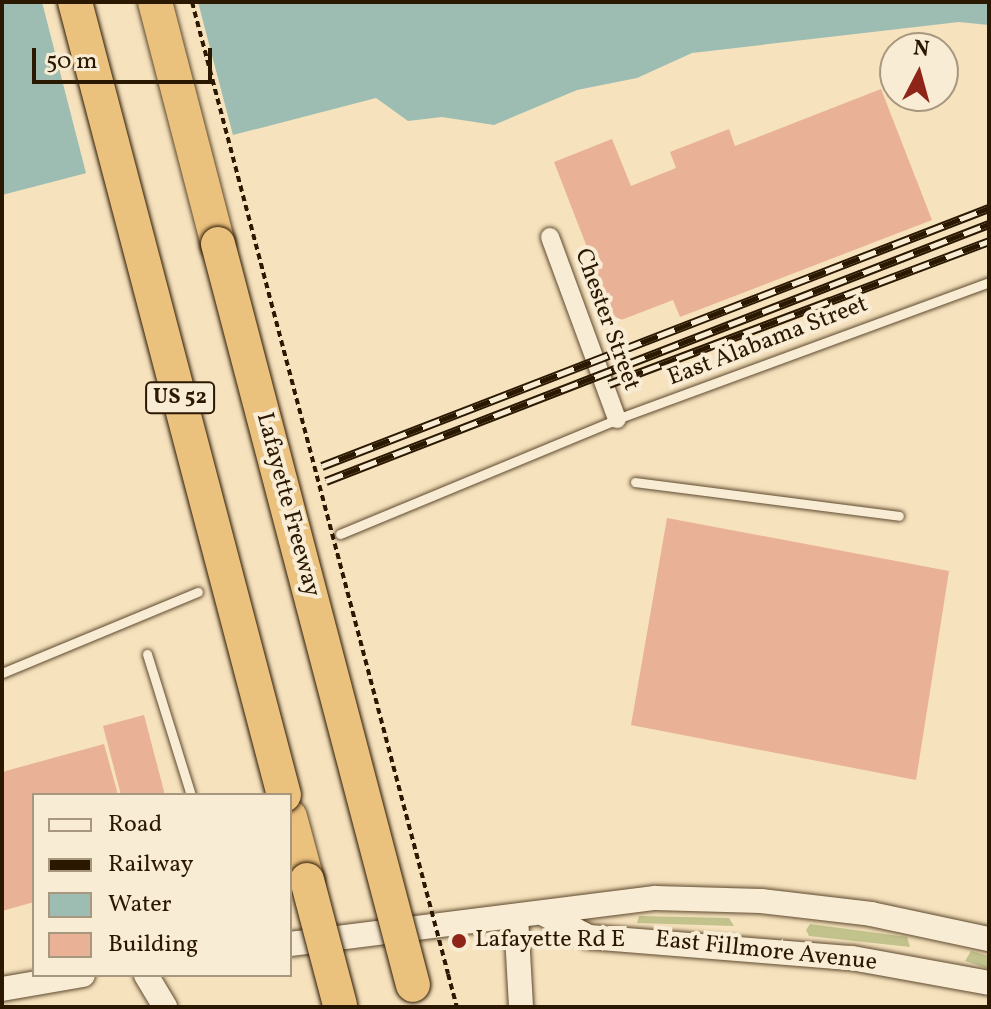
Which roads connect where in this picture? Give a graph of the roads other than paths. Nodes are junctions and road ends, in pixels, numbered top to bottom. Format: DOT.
graph roads {
  1 [pos="75,2"];
  2 [pos="155,2"];
  3 [pos="550,237"];
  4 [pos="989,282"];
  5 [pos="617,419"];
  6 [pos="635,482"];
  7 [pos="899,516"];
  8 [pos="340,534"];
  9 [pos="198,592"];
  10 [pos="147,654"];
  11 [pos="2,673"];
  12 [pos="190,793"];
  13 [pos="283,793"];
  14 [pos="292,824"];
  15 [pos="546,915"];
  16 [pos="516,917"];
  17 [pos="989,939"];
  18 [pos="292,944"];
  19 [pos="71,977"];
  20 [pos="147,977"];
  21 [pos="989,983"];
  22 [pos="2,989"];
  23 [pos="416,996"];
  24 [pos="336,1006"];
  25 [pos="165,1007"];
  26 [pos="521,1007"];
  1 -- 13 [label="highway, US 52, bridge"];
  2 -- 23 [label="highway, Lafayette Freeway, bridge"];
  3 -- 5 [label="street, Chester Street"];
  4 -- 5 [label="lane, East Alabama Street"];
  5 -- 8 [label="lane, East Alabama Street"];
  6 -- 7 [label="lane"];
  9 -- 11 [label="lane"];
  10 -- 12 [label="lane"];
  14 -- 24 [label="highway, bridge"];
  15 -- 16 [label="street, East Fillmore Avenue"];
  15 -- 17 [label="street, East Fillmore Avenue"];
  15 -- 21 [label="street, East Fillmore Avenue"];
  16 -- 18 [label="street, East Fillmore Avenue"];
  16 -- 26 [label="street"];
  19 -- 22 [label="street"];
  20 -- 25 [label="street"];
}
